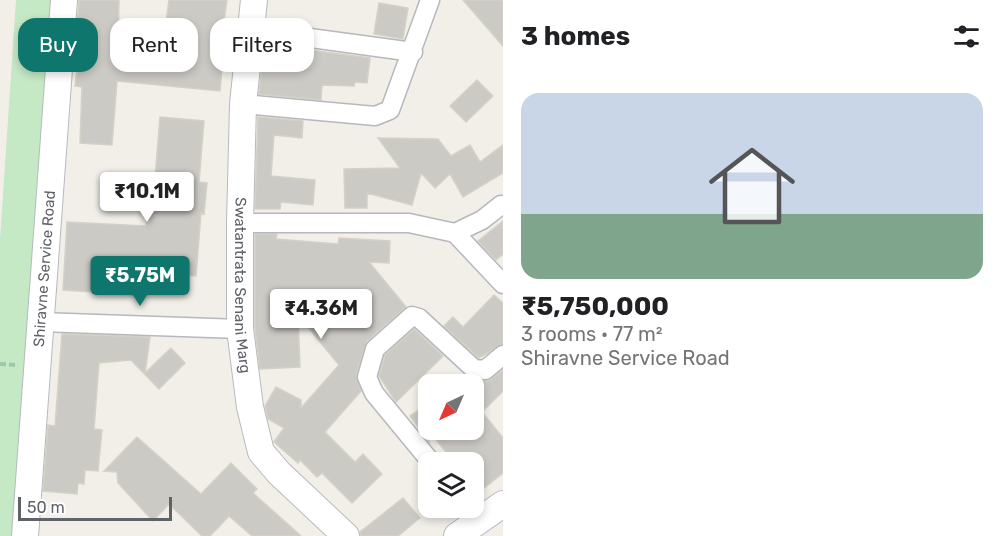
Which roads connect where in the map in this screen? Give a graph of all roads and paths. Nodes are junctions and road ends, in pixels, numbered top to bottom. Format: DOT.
graph roads {
  1 [pos="64,0"];
  2 [pos="254,0"];
  3 [pos="430,0"];
  4 [pos="253,18"];
  5 [pos="314,38"];
  6 [pos="413,52"];
  7 [pos="247,72"];
  8 [pos="243,104"];
  9 [pos="501,205"];
  10 [pos="240,224"];
  11 [pos="455,233"];
  12 [pos="503,284"];
  13 [pos="40,322"];
  14 [pos="240,329"];
  15 [pos="503,355"];
  16 [pos="0,364"];
  17 [pos="22,366"];
  18 [pos="423,452"];
  19 [pos="503,504"];
  20 [pos="484,510"];
  21 [pos="470,518"];
  22 [pos="25,536"];
  23 [pos="346,536"];
  24 [pos="457,536"];
  1 -- 13 [label="street, Shiravne Service Road"];
  2 -- 4 [label="street, Swatantrata Senani Marg"];
  3 -- 6 [label="street"];
  5 -- 6 [label="street"];
  6 -- 8 [label="street"];
  7 -- 8 [label="street, Swatantrata Senani Marg"];
  8 -- 10 [label="street, Swatantrata Senani Marg"];
  9 -- 11 [label="street"];
  10 -- 11 [label="street"];
  10 -- 14 [label="street, Swatantrata Senani Marg"];
  11 -- 12 [label="street"];
  13 -- 14 [label="street"];
  13 -- 22 [label="street, Shiravne Service Road"];
  14 -- 23 [label="street, Swatantrata Senani Marg"];
  15 -- 18 [label="street"];
  16 -- 17 [label="path"];
  19 -- 20 [label="street"];
  21 -- 24 [label="street"];
}
